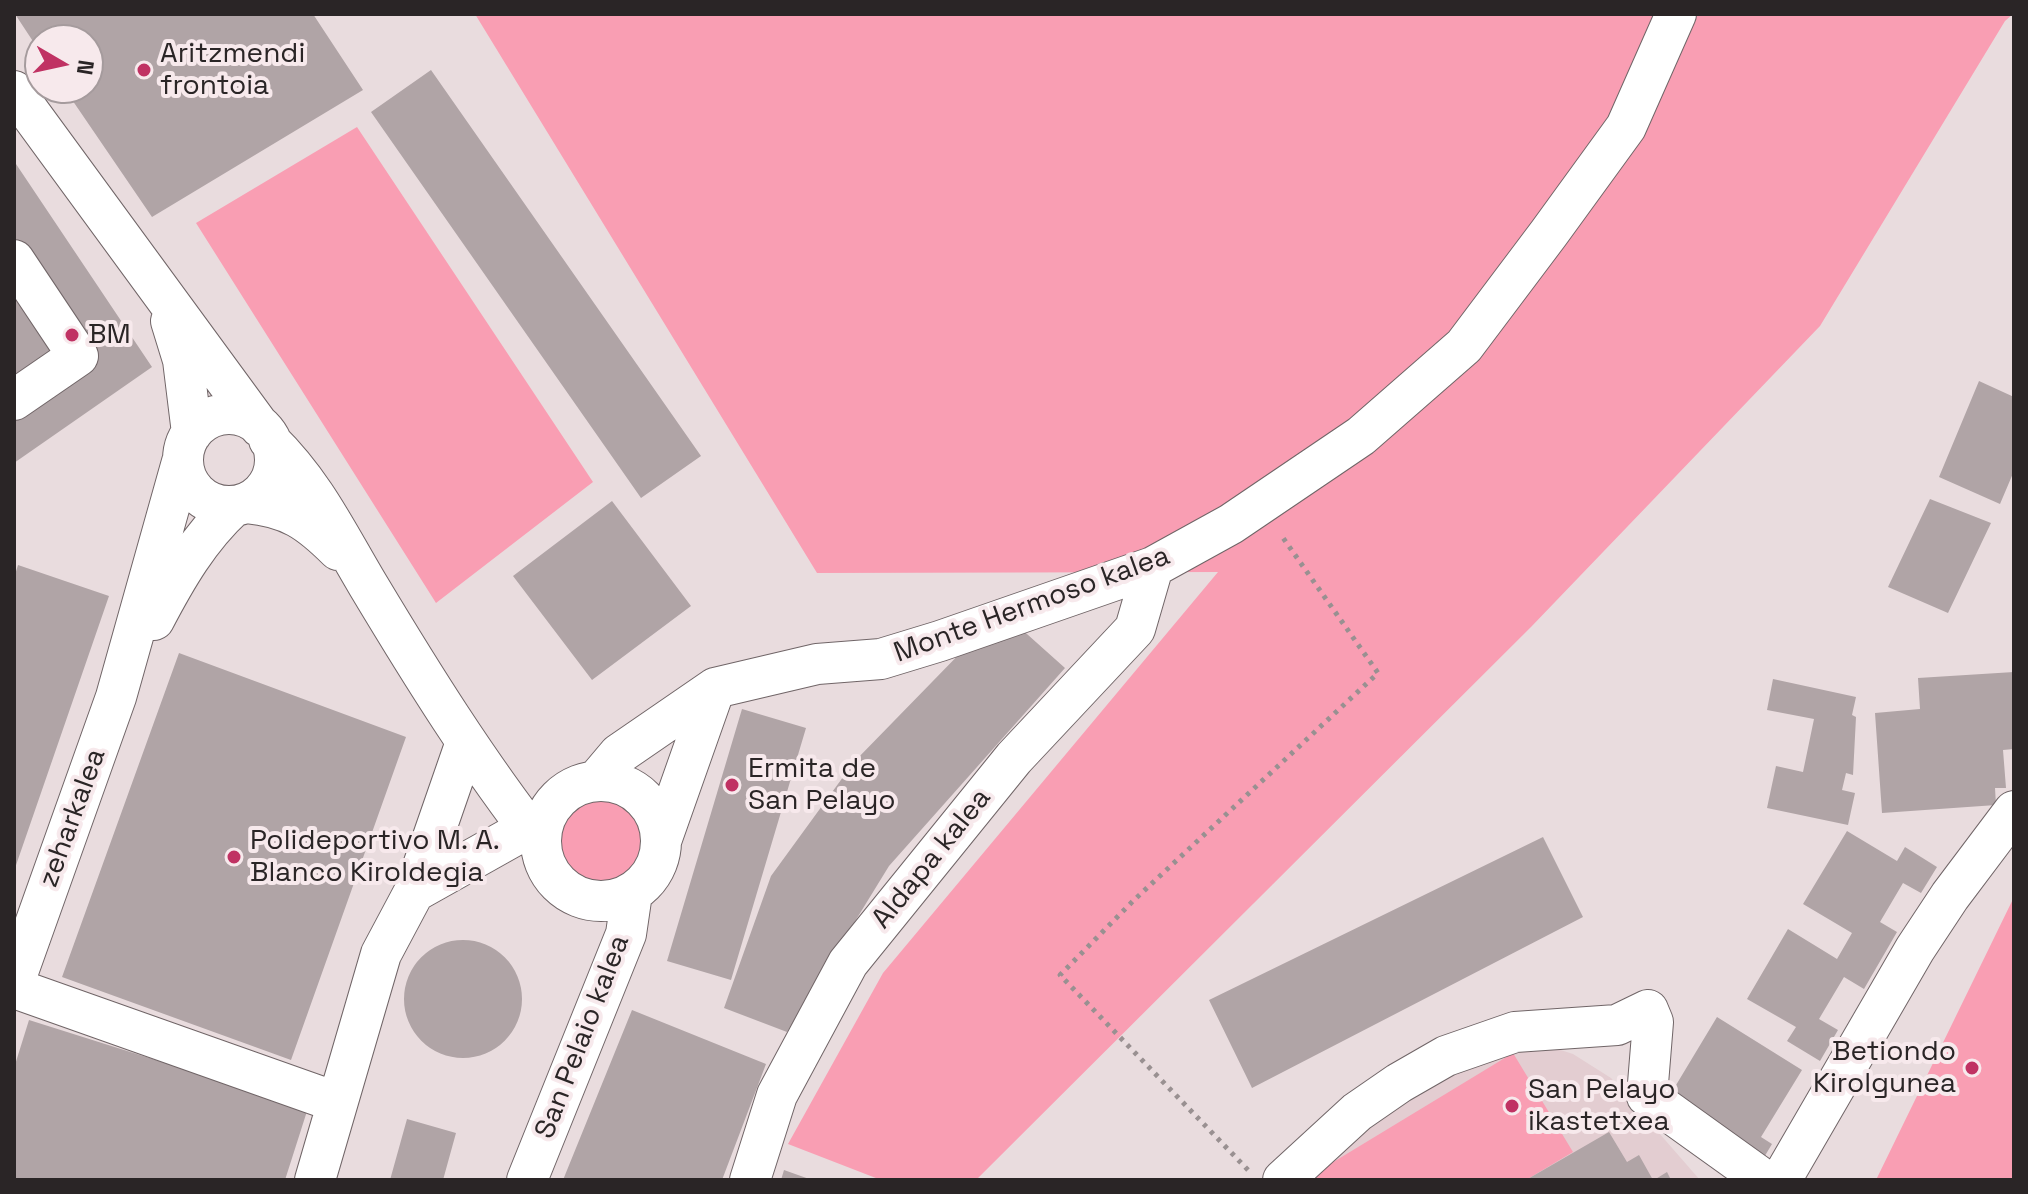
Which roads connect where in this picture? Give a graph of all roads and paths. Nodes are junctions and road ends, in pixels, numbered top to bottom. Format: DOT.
graph roads {
  1 [pos="1676,14"];
  2 [pos="14,91"];
  3 [pos="14,260"];
  4 [pos="157,288"];
  5 [pos="21,381"];
  6 [pos="265,433"];
  7 [pos="187,447"];
  8 [pos="1265,502"];
  9 [pos="240,504"];
  10 [pos="1153,567"];
  11 [pos="367,583"];
  12 [pos="715,688"];
  13 [pos="116,697"];
  14 [pos="466,742"];
  15 [pos="597,780"];
  16 [pos="2014,811"];
  17 [pos="535,837"];
  18 [pos="661,841"];
  19 [pos="414,892"];
  20 [pos="632,893"];
  21 [pos="14,985"];
  22 [pos="336,1102"];
  23 [pos="1771,1178"];
  24 [pos="315,1180"];
  25 [pos="527,1180"];
  26 [pos="750,1180"];
  27 [pos="1258,1180"];
  28 [pos="1283,1180"];
  1 -- 8 [label="street, Monte Hermoso kalea"];
  2 -- 4 [label="street"];
  3 -- 5 [label="street"];
  4 -- 6 [label="street"];
  4 -- 7 [label="street"];
  6 -- 7 [label="street"];
  6 -- 9 [label="street"];
  6 -- 11 [label="street"];
  7 -- 9 [label="street"];
  7 -- 13 [label="street, zeharkalea"];
  8 -- 10 [label="street, Monte Hermoso kalea"];
  8 -- 27 [label="path"];
  9 -- 11 [label="street"];
  9 -- 13 [label="street, zeharkalea"];
  10 -- 12 [label="street, Monte Hermoso kalea"];
  10 -- 26 [label="street, Aldapa kalea"];
  11 -- 14 [label="street"];
  12 -- 15 [label="street, Monte Hermoso kalea"];
  12 -- 18 [label="street"];
  13 -- 21 [label="street, zeharkalea"];
  14 -- 17 [label="street"];
  14 -- 19 [label="street"];
  15 -- 17 [label="street"];
  15 -- 18 [label="street"];
  16 -- 23 [label="street"];
  17 -- 19 [label="street"];
  17 -- 20 [label="street"];
  18 -- 20 [label="street"];
  19 -- 22 [label="street"];
  20 -- 25 [label="street, San Pelaio kalea"];
  21 -- 22 [label="street"];
  22 -- 24 [label="street"];
  23 -- 28 [label="street"];
}
